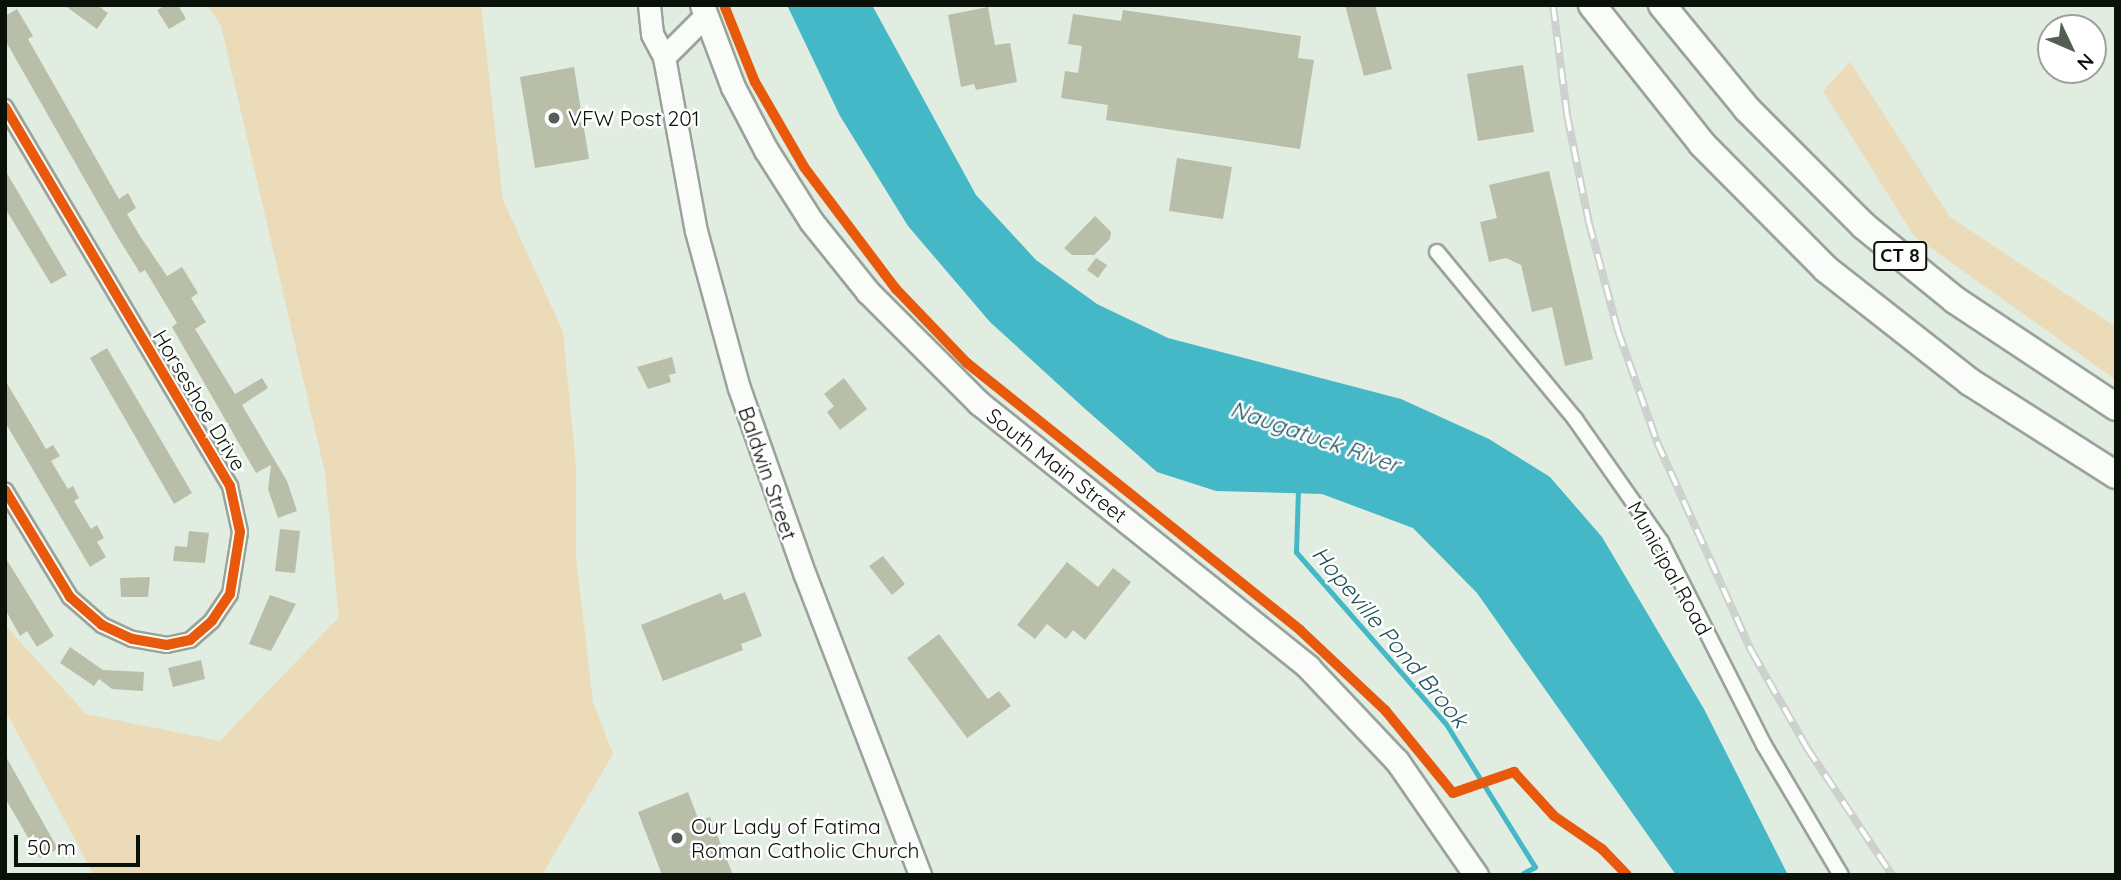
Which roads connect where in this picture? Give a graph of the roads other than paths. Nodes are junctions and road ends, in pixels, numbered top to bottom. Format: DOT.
graph roads {
  1 [pos="649,5"];
  2 [pos="1592,5"];
  3 [pos="1662,5"];
  4 [pos="704,10"];
  5 [pos="664,57"];
  6 [pos="5,107"];
  7 [pos="1437,252"];
  8 [pos="2116,407"];
  9 [pos="2116,475"];
  10 [pos="5,490"];
  11 [pos="920,875"];
  12 [pos="1476,875"];
  13 [pos="1842,875"];
  1 -- 5 [label="main road, Baldwin Street"];
  2 -- 9 [label="highway, CT 8"];
  3 -- 8 [label="highway, CT 8"];
  4 -- 5 [label="main road"];
  4 -- 12 [label="main road, South Main Street"];
  5 -- 11 [label="main road, Baldwin Street"];
  6 -- 10 [label="street, Horseshoe Drive"];
  7 -- 13 [label="street, Municipal Road"];
}
